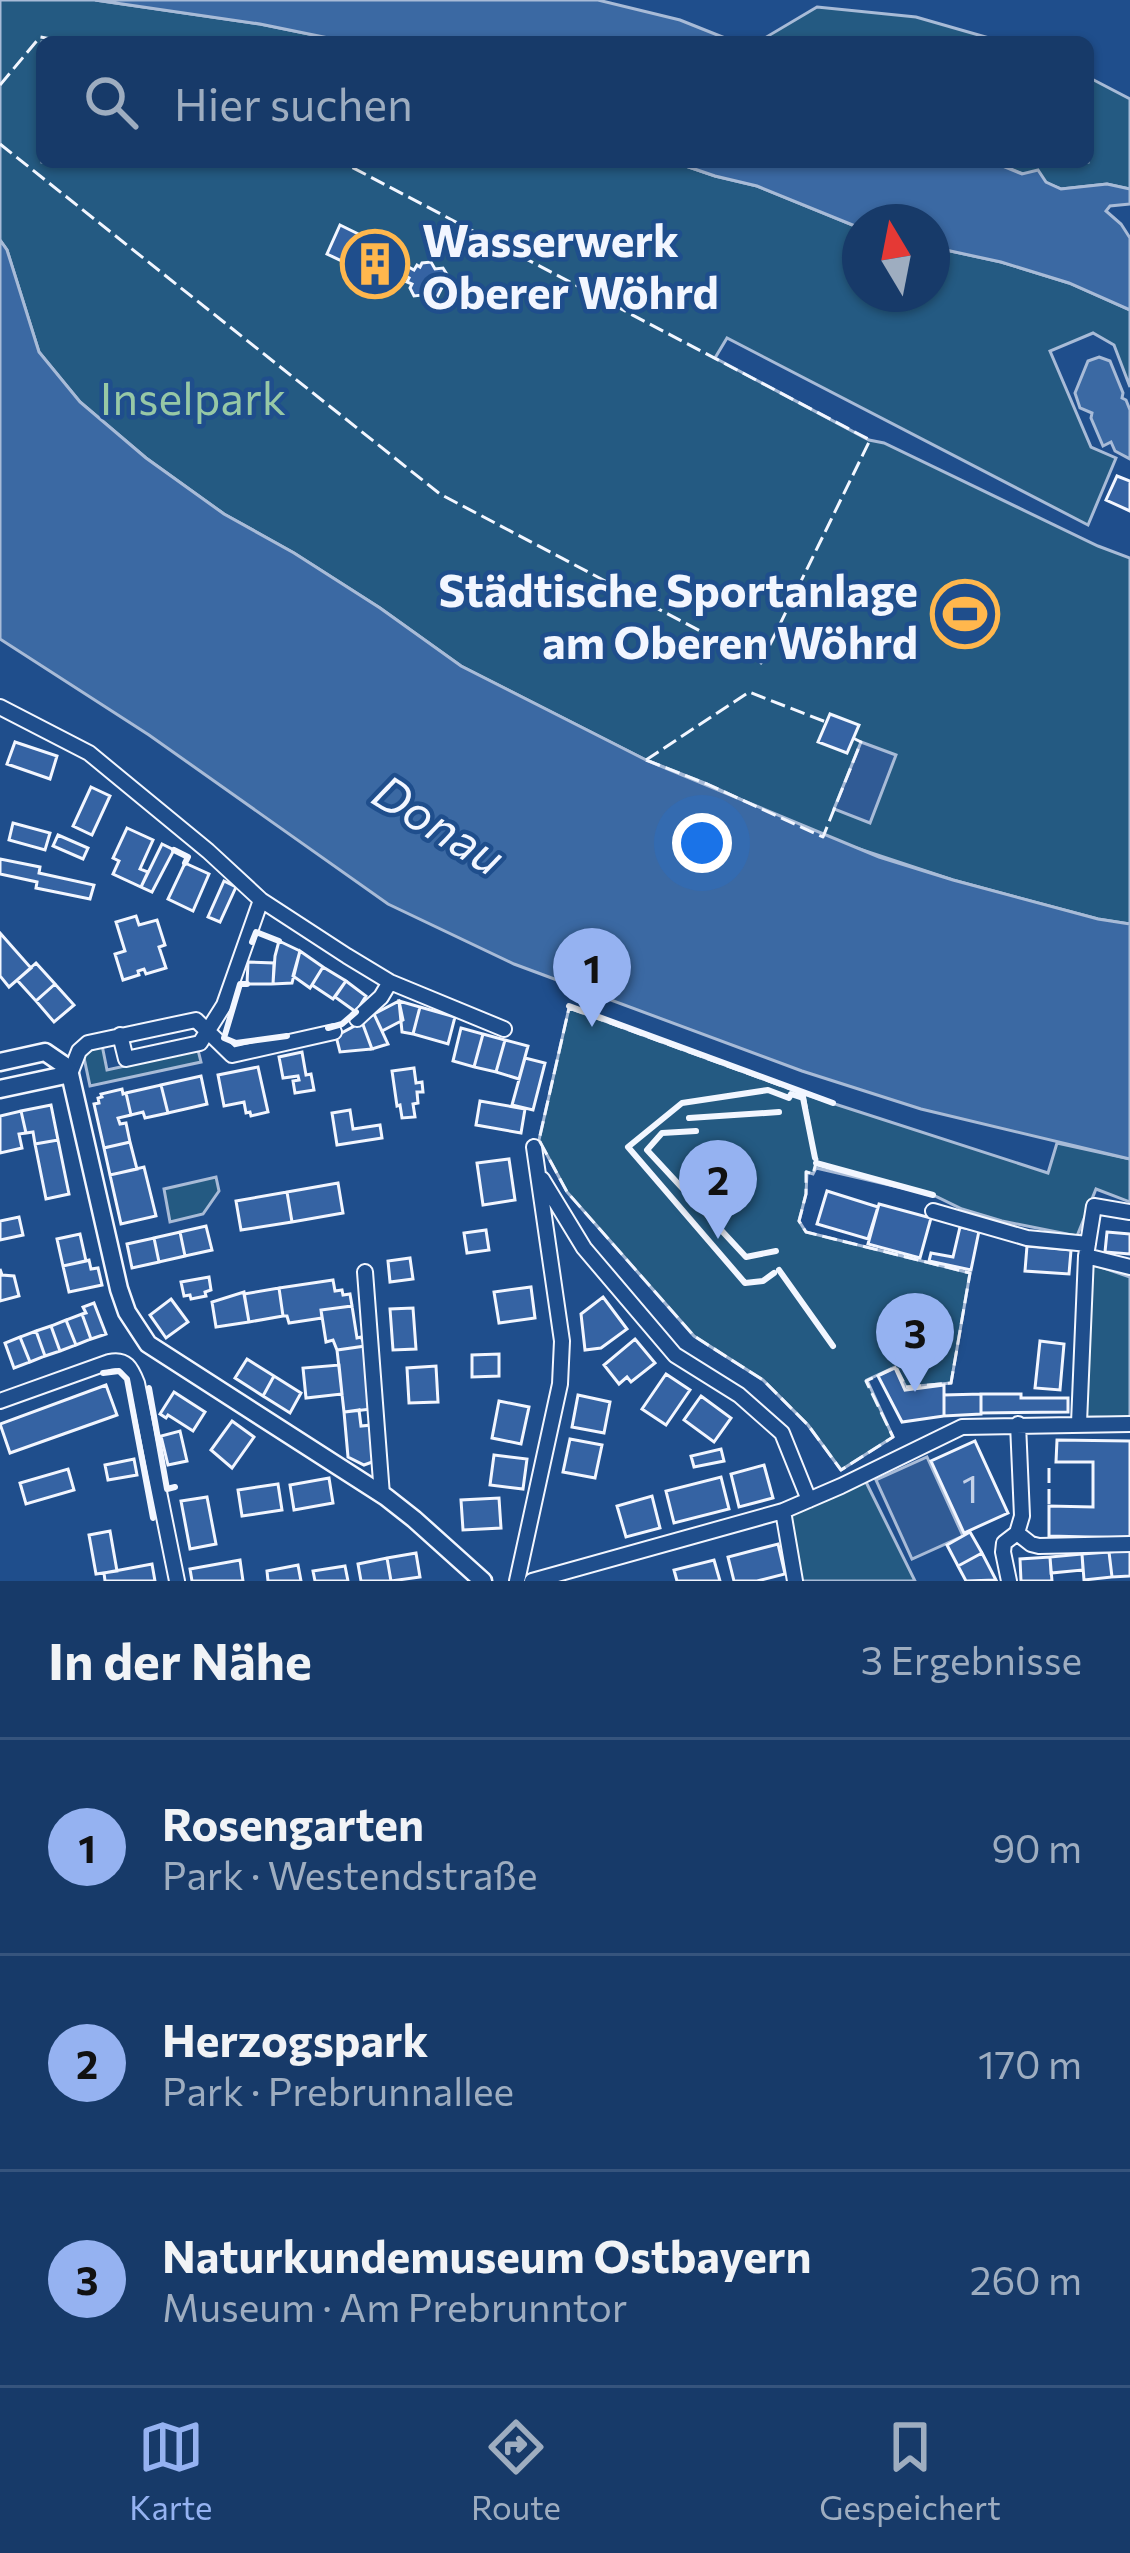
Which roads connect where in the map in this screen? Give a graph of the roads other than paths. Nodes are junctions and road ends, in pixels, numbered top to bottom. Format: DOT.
graph roads {
  1 [pos="0,707"];
  2 [pos="261,900"];
  3 [pos="390,982"];
  4 [pos="357,1018"];
  5 [pos="504,1029"];
  6 [pos="207,1032"];
  7 [pos="334,1032"];
  8 [pos="120,1035"];
  9 [pos="88,1043"];
  10 [pos="45,1052"];
  11 [pos="0,1062"];
  12 [pos="70,1074"];
  13 [pos="0,1089"];
  14 [pos="534,1147"];
  15 [pos="536,1168"];
  16 [pos="933,1211"];
  17 [pos="1130,1213"];
  18 [pos="1087,1250"];
  19 [pos="1130,1268"];
  20 [pos="365,1272"];
  21 [pos="0,1401"];
  22 [pos="1079,1423"];
  23 [pos="1018,1424"];
  24 [pos="1130,1424"];
  25 [pos="382,1495"];
  26 [pos="809,1500"];
  27 [pos="783,1511"];
  28 [pos="1017,1532"];
  29 [pos="1130,1544"];
  30 [pos="176,1581"];
  31 [pos="483,1581"];
  32 [pos="517,1581"];
  33 [pos="532,1581"];
  34 [pos="795,1581"];
  35 [pos="1009,1581"];
  1 -- 2 [label="street"];
  2 -- 3 [label="street"];
  2 -- 6 [label="street"];
  3 -- 4 [label="street"];
  3 -- 5 [label="street"];
  6 -- 7 [label="street"];
  6 -- 8 [label="street"];
  6 -- 8 [label="street"];
  8 -- 9 [label="street"];
  9 -- 10 [label="street"];
  9 -- 12 [label="street"];
  10 -- 11 [label="street"];
  10 -- 12 [label="street"];
  12 -- 13 [label="street"];
  12 -- 25 [label="street"];
  14 -- 15 [label="street"];
  15 -- 26 [label="street"];
  15 -- 32 [label="street"];
  16 -- 18 [label="street"];
  17 -- 18 [label="street"];
  18 -- 19 [label="street"];
  18 -- 22 [label="street"];
  20 -- 25 [label="street"];
  21 -- 30 [label="street"];
  22 -- 23 [label="street"];
  22 -- 24 [label="street"];
  23 -- 26 [label="street"];
  23 -- 28 [label="street"];
  25 -- 31 [label="street"];
  26 -- 27 [label="street"];
  27 -- 33 [label="street"];
  27 -- 34 [label="street"];
  28 -- 29 [label="street"];
  28 -- 35 [label="street"];
}
